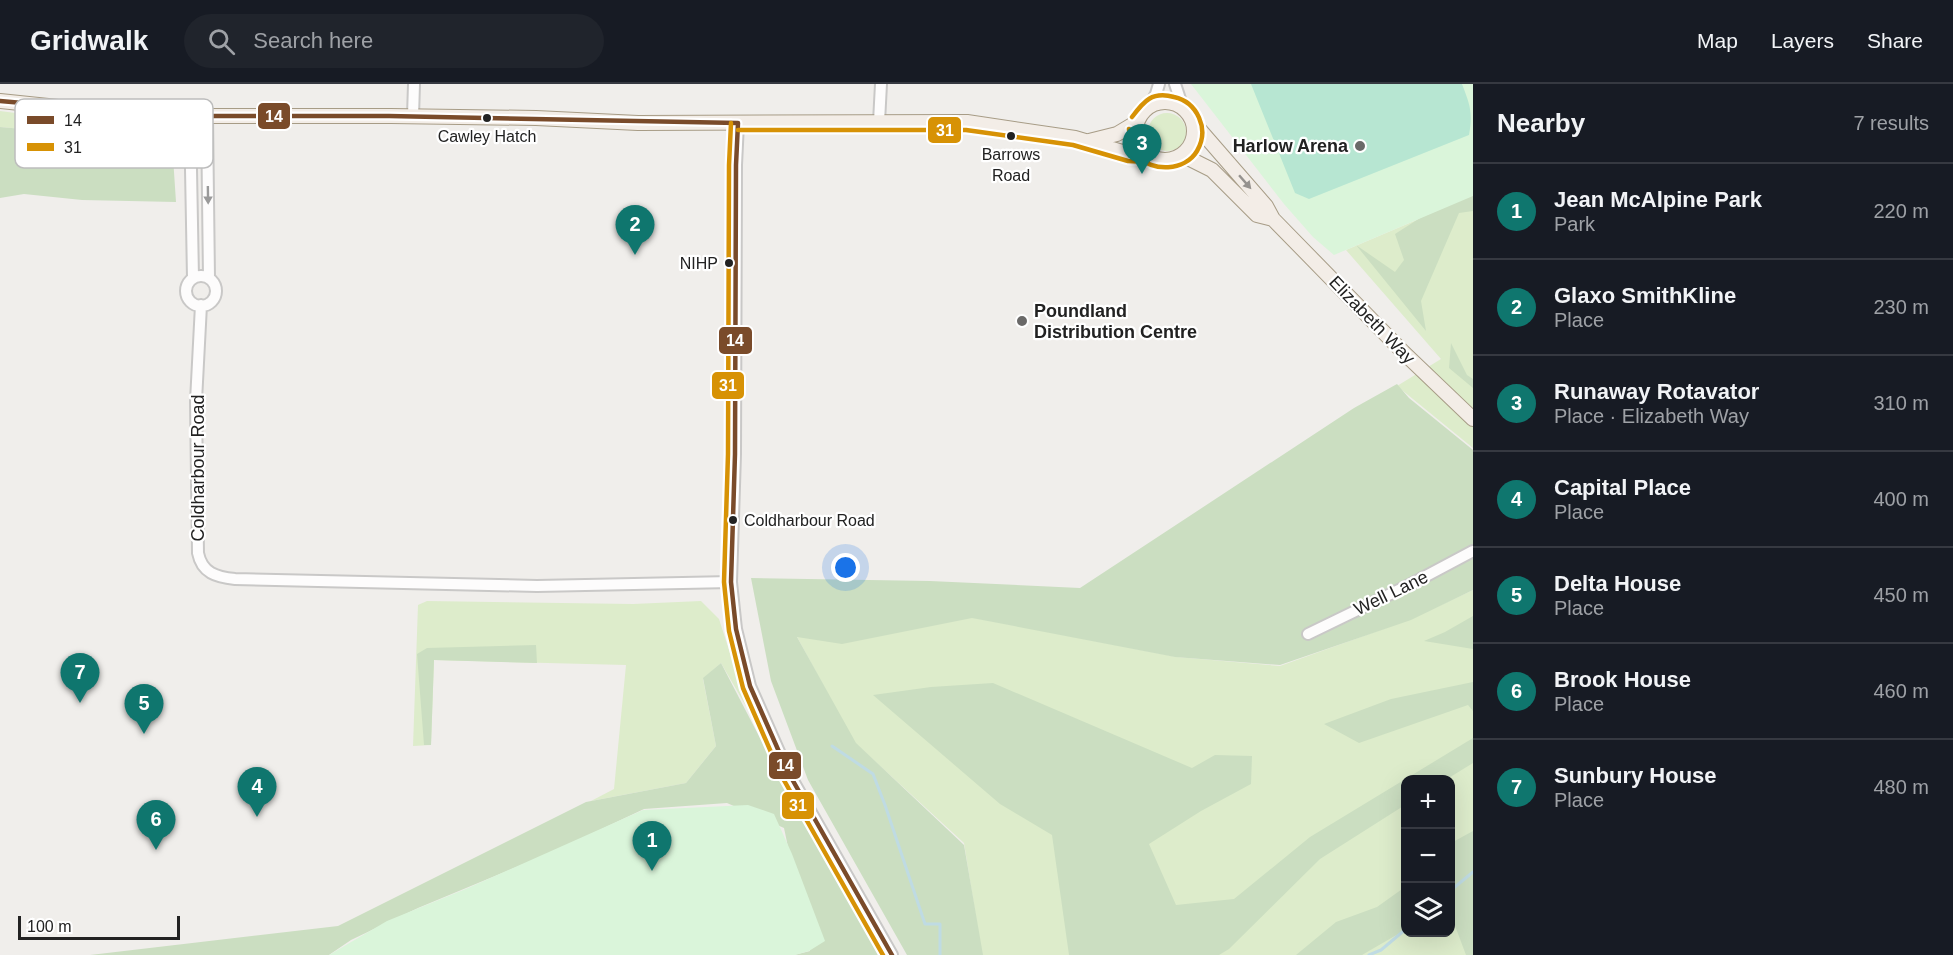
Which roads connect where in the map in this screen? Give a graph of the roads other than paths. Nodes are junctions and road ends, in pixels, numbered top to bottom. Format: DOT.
graph roads {
  1 [pos="414,84"];
  2 [pos="881,84"];
  3 [pos="1159,84"];
  4 [pos="1175,84"];
  5 [pos="0,101"];
  6 [pos="15,103"];
  7 [pos="1148,108"];
  8 [pos="1183,108"];
  9 [pos="213,116"];
  10 [pos="413,116"];
  11 [pos="879,122"];
  12 [pos="1137,122"];
  13 [pos="1193,122"];
  14 [pos="738,123"];
  15 [pos="1088,141"];
  16 [pos="1148,154"];
  17 [pos="1182,155"];
  18 [pos="191,168"];
  19 [pos="208,168"];
  20 [pos="1273,219"];
  21 [pos="194,278"];
  22 [pos="209,279"];
  23 [pos="201,305"];
  24 [pos="1473,419"];
  25 [pos="1473,551"];
  26 [pos="731,582"];
  27 [pos="1308,634"];
  28 [pos="892,955"];
  1 -- 10 [label="street"];
  2 -- 11 [label="street"];
  3 -- 7 [label="street"];
  4 -- 8 [label="street"];
  5 -- 6 [label="main road"];
  7 -- 8 [label="main road"];
  7 -- 12 [label="main road"];
  8 -- 13 [label="main road"];
  9 -- 10 [label="main road"];
  10 -- 14 [label="main road"];
  11 -- 14 [label="main road"];
  11 -- 15 [label="main road"];
  12 -- 15 [label="main road"];
  12 -- 16 [label="main road"];
  13 -- 17 [label="main road"];
  13 -- 20 [label="main road, Elizabeth Way, one-way"];
  14 -- 26 [label="street"];
  15 -- 16 [label="main road"];
  16 -- 17 [label="main road"];
  17 -- 20 [label="main road, Elizabeth Way"];
  18 -- 21 [label="street"];
  19 -- 22 [label="street, Coldharbour Road, one-way"];
  20 -- 24 [label="main road, Elizabeth Way"];
  21 -- 22 [label="street"];
  21 -- 23 [label="street"];
  22 -- 23 [label="street, Coldharbour Road"];
  23 -- 26 [label="street, Coldharbour Road"];
  25 -- 27 [label="street, Well Lane"];
  26 -- 28 [label="street"];
}
